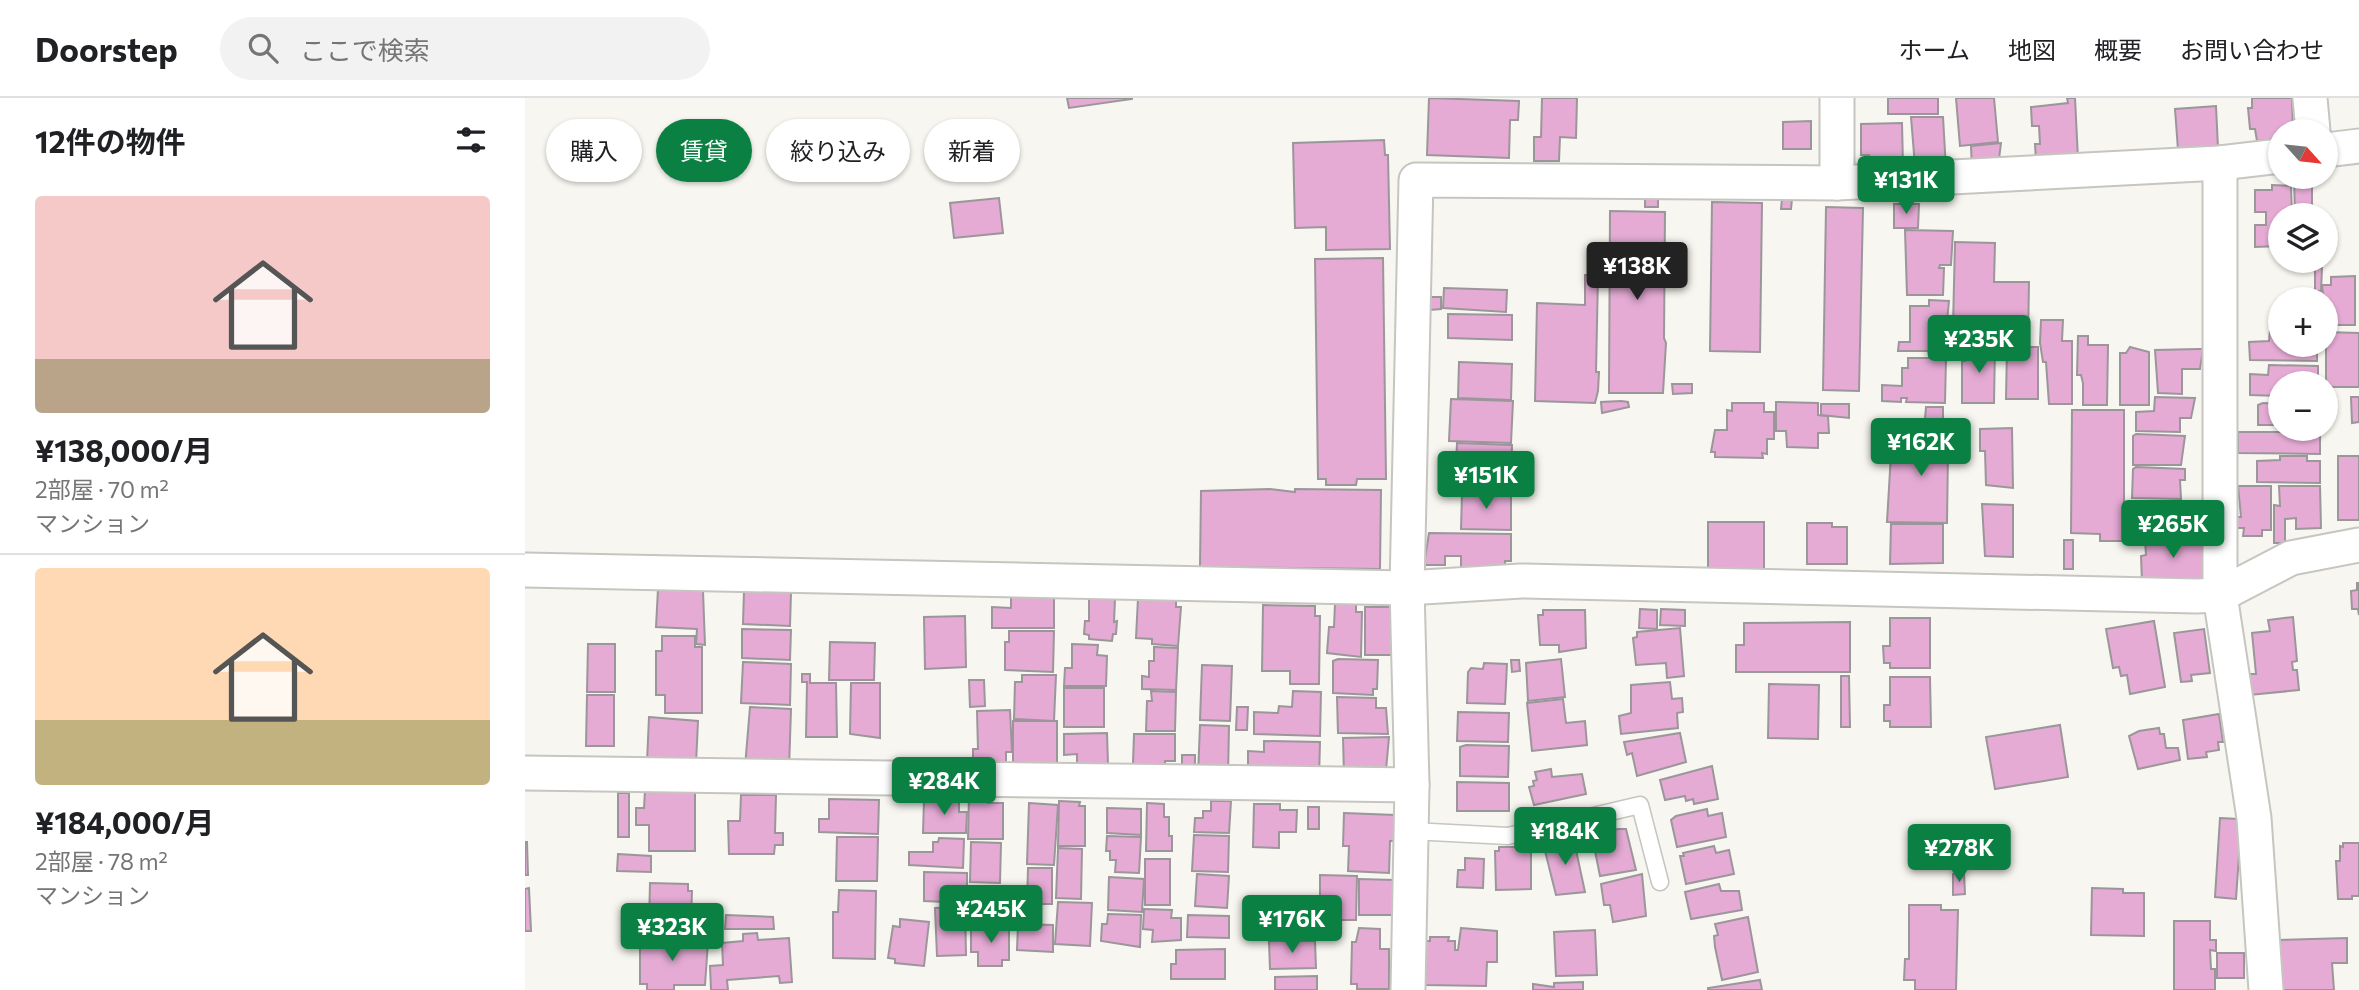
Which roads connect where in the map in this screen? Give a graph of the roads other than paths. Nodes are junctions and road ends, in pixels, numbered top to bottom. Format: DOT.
graph roads {
  1 [pos="1837,98"];
  2 [pos="2310,98"];
  3 [pos="2312,119"];
  4 [pos="2359,146"];
  5 [pos="2338,149"];
  6 [pos="2268,157"];
  7 [pos="2220,163"];
  8 [pos="1837,183"];
  9 [pos="2359,545"];
  10 [pos="525,570"];
  11 [pos="1407,588"];
  12 [pos="2220,595"];
  13 [pos="525,773"];
  14 [pos="1412,785"];
  15 [pos="1411,831"];
  16 [pos="1660,882"];
  17 [pos="1408,990"];
  18 [pos="2266,990"];
  1 -- 8 [label="street"];
  2 -- 3 [label="street"];
  4 -- 5 [label="street"];
  6 -- 7 [label="street"];
  7 -- 8 [label="street"];
  7 -- 12 [label="street"];
  8 -- 11 [label="street"];
  9 -- 12 [label="street"];
  10 -- 11 [label="street"];
  11 -- 12 [label="street"];
  11 -- 14 [label="street"];
  12 -- 18 [label="street"];
  13 -- 14 [label="street"];
  14 -- 15 [label="street"];
  15 -- 16 [label="lane"];
  15 -- 17 [label="street"];
}
